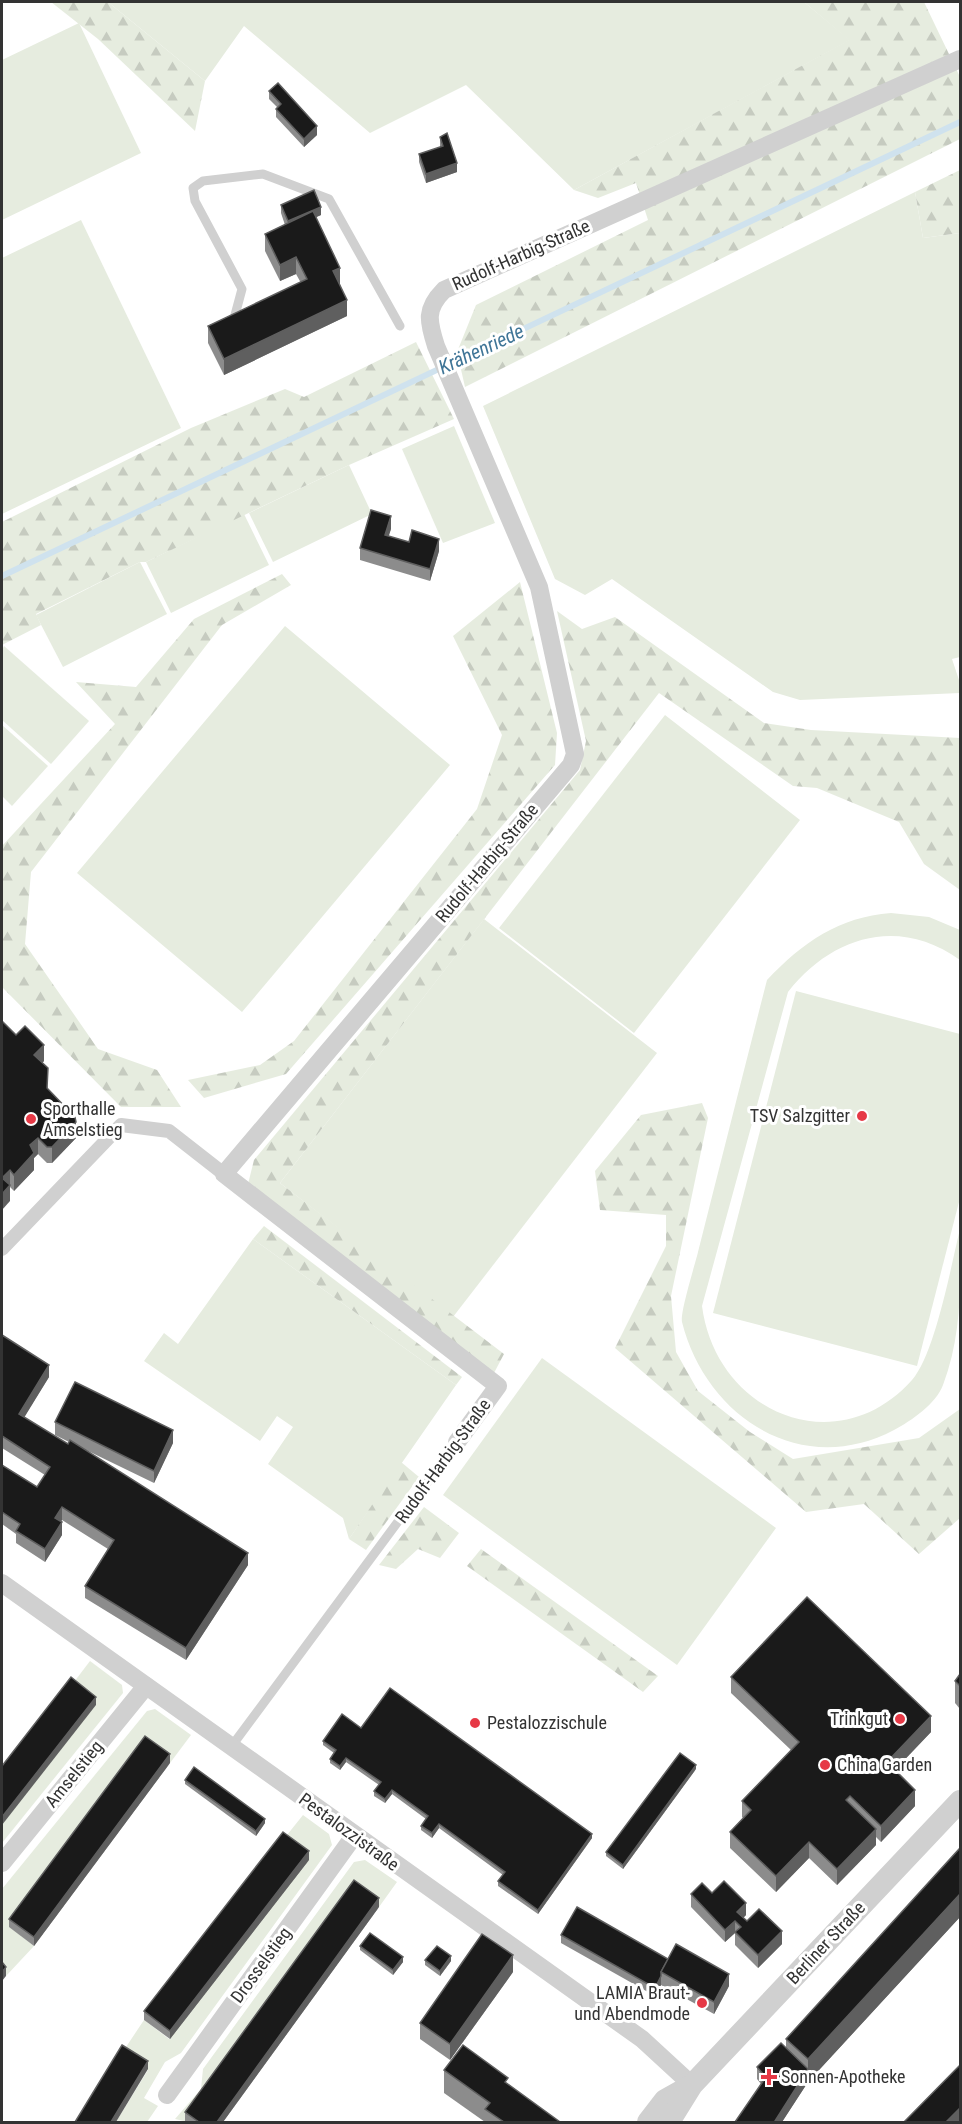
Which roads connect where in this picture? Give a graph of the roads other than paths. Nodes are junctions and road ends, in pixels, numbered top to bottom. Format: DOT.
graph roads {
  1 [pos="960,59"];
  2 [pos="235,315"];
  3 [pos="400,326"];
  4 [pos="225,1174"];
  5 [pos="2,1249"];
  6 [pos="457,1442"];
  7 [pos="2,1583"];
  8 [pos="146,1686"];
  9 [pos="231,1747"];
  10 [pos="960,1801"];
  11 [pos="354,1836"];
  12 [pos="2,1863"];
  13 [pos="692,2085"];
  14 [pos="167,2095"];
  15 [pos="648,2122"];
  16 [pos="669,2122"];
  1 -- 4 [label="street, Rudolf-Harbig-Straße"];
  2 -- 3 [label="lane"];
  4 -- 5 [label="street"];
  4 -- 6 [label="street, Rudolf-Harbig-Straße"];
  6 -- 9 [label="lane, Rudolf-Harbig-Straße"];
  7 -- 8 [label="street, Pestalozzistraße"];
  8 -- 9 [label="street, Pestalozzistraße"];
  8 -- 12 [label="street, Amselstieg"];
  9 -- 11 [label="street, Pestalozzistraße"];
  10 -- 13 [label="street, Berliner Straße"];
  11 -- 13 [label="street, Pestalozzistraße"];
  11 -- 14 [label="street, Drosselstieg"];
  13 -- 15 [label="street, Berliner Straße"];
  13 -- 16 [label="street, Berliner Straße"];
}
